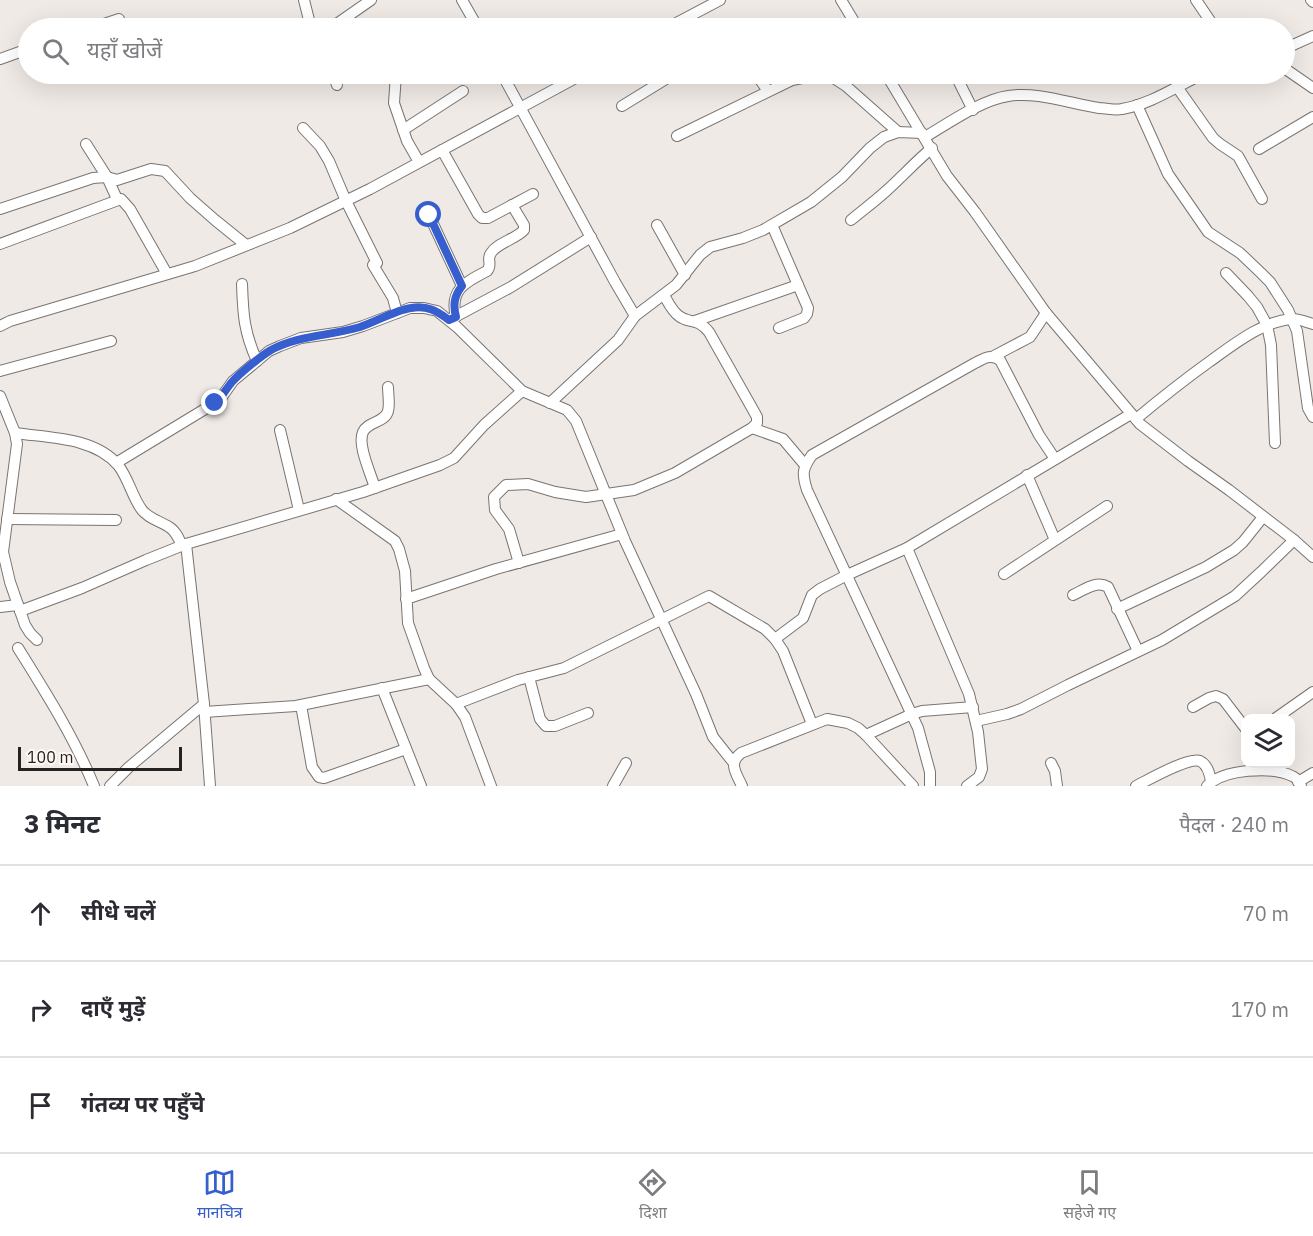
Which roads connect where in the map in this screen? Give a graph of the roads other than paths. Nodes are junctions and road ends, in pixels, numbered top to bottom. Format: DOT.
graph roads {
  1 [pos="304,0"];
  2 [pos="371,0"];
  3 [pos="462,0"];
  4 [pos="720,0"];
  5 [pos="841,0"];
  6 [pos="1196,0"];
  7 [pos="308,18"];
  8 [pos="345,18"];
  9 [pos="472,18"];
  10 [pos="686,18"];
  11 [pos="852,18"];
  12 [pos="1208,18"];
  13 [pos="1313,36"];
  14 [pos="1295,44"];
  15 [pos="18,53"];
  16 [pos="0,59"];
  17 [pos="1295,76"];
  18 [pos="395,84"];
  19 [pos="507,84"];
  20 [pos="564,84"];
  21 [pos="658,84"];
  22 [pos="763,84"];
  23 [pos="783,84"];
  24 [pos="843,84"];
  25 [pos="892,84"];
  26 [pos="960,84"];
  27 [pos="1183,84"];
  28 [pos="1177,87"];
  29 [pos="1313,88"];
  30 [pos="463,91"];
  31 [pos="768,91"];
  32 [pos="1137,105"];
  33 [pos="622,106"];
  34 [pos="520,107"];
  35 [pos="973,110"];
  36 [pos="1313,117"];
  37 [pos="303,128"];
  38 [pos="403,130"];
  39 [pos="898,132"];
  40 [pos="924,135"];
  41 [pos="677,136"];
  42 [pos="86,144"];
  43 [pos="932,148"];
  44 [pos="1259,149"];
  45 [pos="442,150"];
  46 [pos="419,162"];
  47 [pos="107,177"];
  48 [pos="533,194"];
  49 [pos="117,199"];
  50 [pos="1262,199"];
  51 [pos="346,201"];
  52 [pos="512,205"];
  53 [pos="0,209"];
  54 [pos="429,215"];
  55 [pos="851,220"];
  56 [pos="657,225"];
  57 [pos="772,225"];
  58 [pos="591,237"];
  59 [pos="0,244"];
  60 [pos="246,245"];
  61 [pos="1226,273"];
  62 [pos="167,274"];
  63 [pos="685,275"];
  64 [pos="242,284"];
  65 [pos="798,285"];
  66 [pos="462,286"];
  67 [pos="664,296"];
  68 [pos="1046,312"];
  69 [pos="397,313"];
  70 [pos="635,316"];
  71 [pos="452,318"];
  72 [pos="1292,318"];
  73 [pos="695,321"];
  74 [pos="1313,324"];
  75 [pos="1267,325"];
  76 [pos="0,326"];
  77 [pos="779,328"];
  78 [pos="111,341"];
  79 [pos="994,356"];
  80 [pos="257,361"];
  81 [pos="0,371"];
  82 [pos="388,387"];
  83 [pos="522,391"];
  84 [pos="0,396"];
  85 [pos="550,403"];
  86 [pos="1133,416"];
  87 [pos="1313,417"];
  88 [pos="752,428"];
  89 [pos="280,430"];
  90 [pos="15,433"];
  91 [pos="1275,443"];
  92 [pos="1055,459"];
  93 [pos="116,463"];
  94 [pos="805,465"];
  95 [pos="1027,475"];
  96 [pos="375,488"];
  97 [pos="606,494"];
  98 [pos="336,499"];
  99 [pos="1107,506"];
  100 [pos="300,510"];
  101 [pos="1263,517"];
  102 [pos="116,520"];
  103 [pos="4,526"];
  104 [pos="622,534"];
  105 [pos="1055,540"];
  106 [pos="1294,540"];
  107 [pos="184,545"];
  108 [pos="907,548"];
  109 [pos="1313,558"];
  110 [pos="519,563"];
  111 [pos="1004,574"];
  112 [pos="847,575"];
  113 [pos="1073,595"];
  114 [pos="406,599"];
  115 [pos="0,606"];
  116 [pos="19,608"];
  117 [pos="1117,609"];
  118 [pos="661,620"];
  119 [pos="775,639"];
  120 [pos="37,640"];
  121 [pos="18,648"];
  122 [pos="1138,651"];
  123 [pos="530,677"];
  124 [pos="429,679"];
  125 [pos="382,688"];
  126 [pos="1313,692"];
  127 [pos="456,704"];
  128 [pos="301,705"];
  129 [pos="973,706"];
  130 [pos="1193,707"];
  131 [pos="204,708"];
  132 [pos="588,713"];
  133 [pos="912,714"];
  134 [pos="1282,714"];
  135 [pos="976,720"];
  136 [pos="812,724"];
  137 [pos="1241,724"];
  138 [pos="866,735"];
  139 [pos="406,749"];
  140 [pos="733,762"];
  141 [pos="626,763"];
  142 [pos="1051,763"];
  143 [pos="1313,773"];
  144 [pos="1209,784"];
  145 [pos="1300,784"];
  146 [pos="94,786"];
  147 [pos="110,786"];
  148 [pos="210,786"];
  149 [pos="421,786"];
  150 [pos="491,786"];
  151 [pos="613,786"];
  152 [pos="742,786"];
  153 [pos="913,786"];
  154 [pos="930,786"];
  155 [pos="967,786"];
  156 [pos="1057,786"];
  157 [pos="1136,786"];
  1 -- 7 [label="street"];
  2 -- 8 [label="street"];
  3 -- 9 [label="street"];
  4 -- 10 [label="street"];
  5 -- 11 [label="street"];
  6 -- 12 [label="street"];
  13 -- 14 [label="street"];
  15 -- 16 [label="street"];
  17 -- 29 [label="street"];
  18 -- 38 [label="street"];
  19 -- 34 [label="street"];
  20 -- 34 [label="street"];
  21 -- 33 [label="street"];
  22 -- 31 [label="street"];
  23 -- 31 [label="street"];
  24 -- 39 [label="street"];
  25 -- 40 [label="street"];
  26 -- 35 [label="street"];
  27 -- 28 [label="street"];
  28 -- 32 [label="street"];
  28 -- 50 [label="street"];
  30 -- 38 [label="street"];
  31 -- 41 [label="street"];
  32 -- 35 [label="street"];
  32 -- 72 [label="street"];
  34 -- 45 [label="street"];
  34 -- 58 [label="street"];
  35 -- 40 [label="street"];
  36 -- 44 [label="street"];
  37 -- 51 [label="street"];
  38 -- 46 [label="street"];
  39 -- 40 [label="street"];
  39 -- 57 [label="street"];
  40 -- 43 [label="street"];
  42 -- 47 [label="street"];
  43 -- 55 [label="street"];
  43 -- 68 [label="street"];
  45 -- 46 [label="street"];
  45 -- 52 [label="street"];
  46 -- 51 [label="street"];
  47 -- 49 [label="street"];
  47 -- 53 [label="street"];
  47 -- 60 [label="street"];
  48 -- 52 [label="street"];
  49 -- 59 [label="street"];
  49 -- 62 [label="street"];
  51 -- 60 [label="street"];
  51 -- 69 [label="street"];
  52 -- 66 [label="street"];
  54 -- 66 [label="street"];
  56 -- 63 [label="street"];
  57 -- 63 [label="street"];
  57 -- 65 [label="street"];
  58 -- 70 [label="street"];
  58 -- 71 [label="street"];
  60 -- 62 [label="street"];
  61 -- 75 [label="street"];
  62 -- 76 [label="street"];
  63 -- 67 [label="street"];
  64 -- 80 [label="street"];
  65 -- 73 [label="street"];
  65 -- 77 [label="street"];
  66 -- 71 [label="street"];
  67 -- 70 [label="street"];
  67 -- 73 [label="street"];
  68 -- 79 [label="street"];
  68 -- 86 [label="street"];
  69 -- 71 [label="street"];
  69 -- 80 [label="street"];
  70 -- 85 [label="street"];
  71 -- 83 [label="street"];
  72 -- 74 [label="street"];
  72 -- 75 [label="street"];
  72 -- 87 [label="street"];
  73 -- 88 [label="street"];
  75 -- 86 [label="street"];
  75 -- 91 [label="street"];
  78 -- 81 [label="street"];
  79 -- 92 [label="street"];
  79 -- 94 [label="street"];
  80 -- 93 [label="street"];
  82 -- 96 [label="street"];
  83 -- 85 [label="street"];
  83 -- 96 [label="street"];
  84 -- 90 [label="street"];
  85 -- 97 [label="street"];
  86 -- 92 [label="street"];
  86 -- 101 [label="street"];
  88 -- 94 [label="street"];
  88 -- 97 [label="street"];
  89 -- 100 [label="street"];
  90 -- 93 [label="street"];
  90 -- 103 [label="street"];
  92 -- 95 [label="street"];
  93 -- 107 [label="street"];
  94 -- 112 [label="street"];
  95 -- 105 [label="street"];
  95 -- 108 [label="street"];
  96 -- 98 [label="street"];
  97 -- 104 [label="street"];
  97 -- 110 [label="street"];
  98 -- 100 [label="street"];
  98 -- 114 [label="street"];
  99 -- 105 [label="street"];
  100 -- 107 [label="street"];
  101 -- 106 [label="street"];
  101 -- 117 [label="street"];
  102 -- 103 [label="street"];
  103 -- 116 [label="street"];
  104 -- 110 [label="street"];
  104 -- 118 [label="street"];
  105 -- 111 [label="street"];
  106 -- 109 [label="street"];
  106 -- 122 [label="street"];
  107 -- 116 [label="street"];
  107 -- 131 [label="street"];
  108 -- 112 [label="street"];
  108 -- 129 [label="street"];
  110 -- 114 [label="street"];
  112 -- 119 [label="street"];
  112 -- 133 [label="street"];
  113 -- 117 [label="street"];
  114 -- 124 [label="street"];
  115 -- 116 [label="street"];
  116 -- 120 [label="street"];
  117 -- 122 [label="street"];
  118 -- 119 [label="street"];
  118 -- 123 [label="street"];
  118 -- 140 [label="street"];
  119 -- 136 [label="street"];
  121 -- 146 [label="street"];
  122 -- 135 [label="street"];
  123 -- 127 [label="street"];
  123 -- 132 [label="street"];
  124 -- 125 [label="street"];
  124 -- 127 [label="street"];
  125 -- 128 [label="street"];
  125 -- 139 [label="street"];
  126 -- 134 [label="street"];
  127 -- 150 [label="street"];
  128 -- 131 [label="street"];
  128 -- 139 [label="street"];
  129 -- 133 [label="street"];
  129 -- 135 [label="street"];
  130 -- 137 [label="street"];
  131 -- 147 [label="street"];
  131 -- 148 [label="street"];
  133 -- 138 [label="street"];
  133 -- 154 [label="street"];
  135 -- 155 [label="street"];
  136 -- 138 [label="street"];
  136 -- 140 [label="street"];
  138 -- 153 [label="street"];
  139 -- 149 [label="street"];
  140 -- 152 [label="street"];
  141 -- 151 [label="street"];
  142 -- 156 [label="street"];
  143 -- 145 [label="street"];
  144 -- 145 [label="street"];
  144 -- 157 [label="street"];
}
